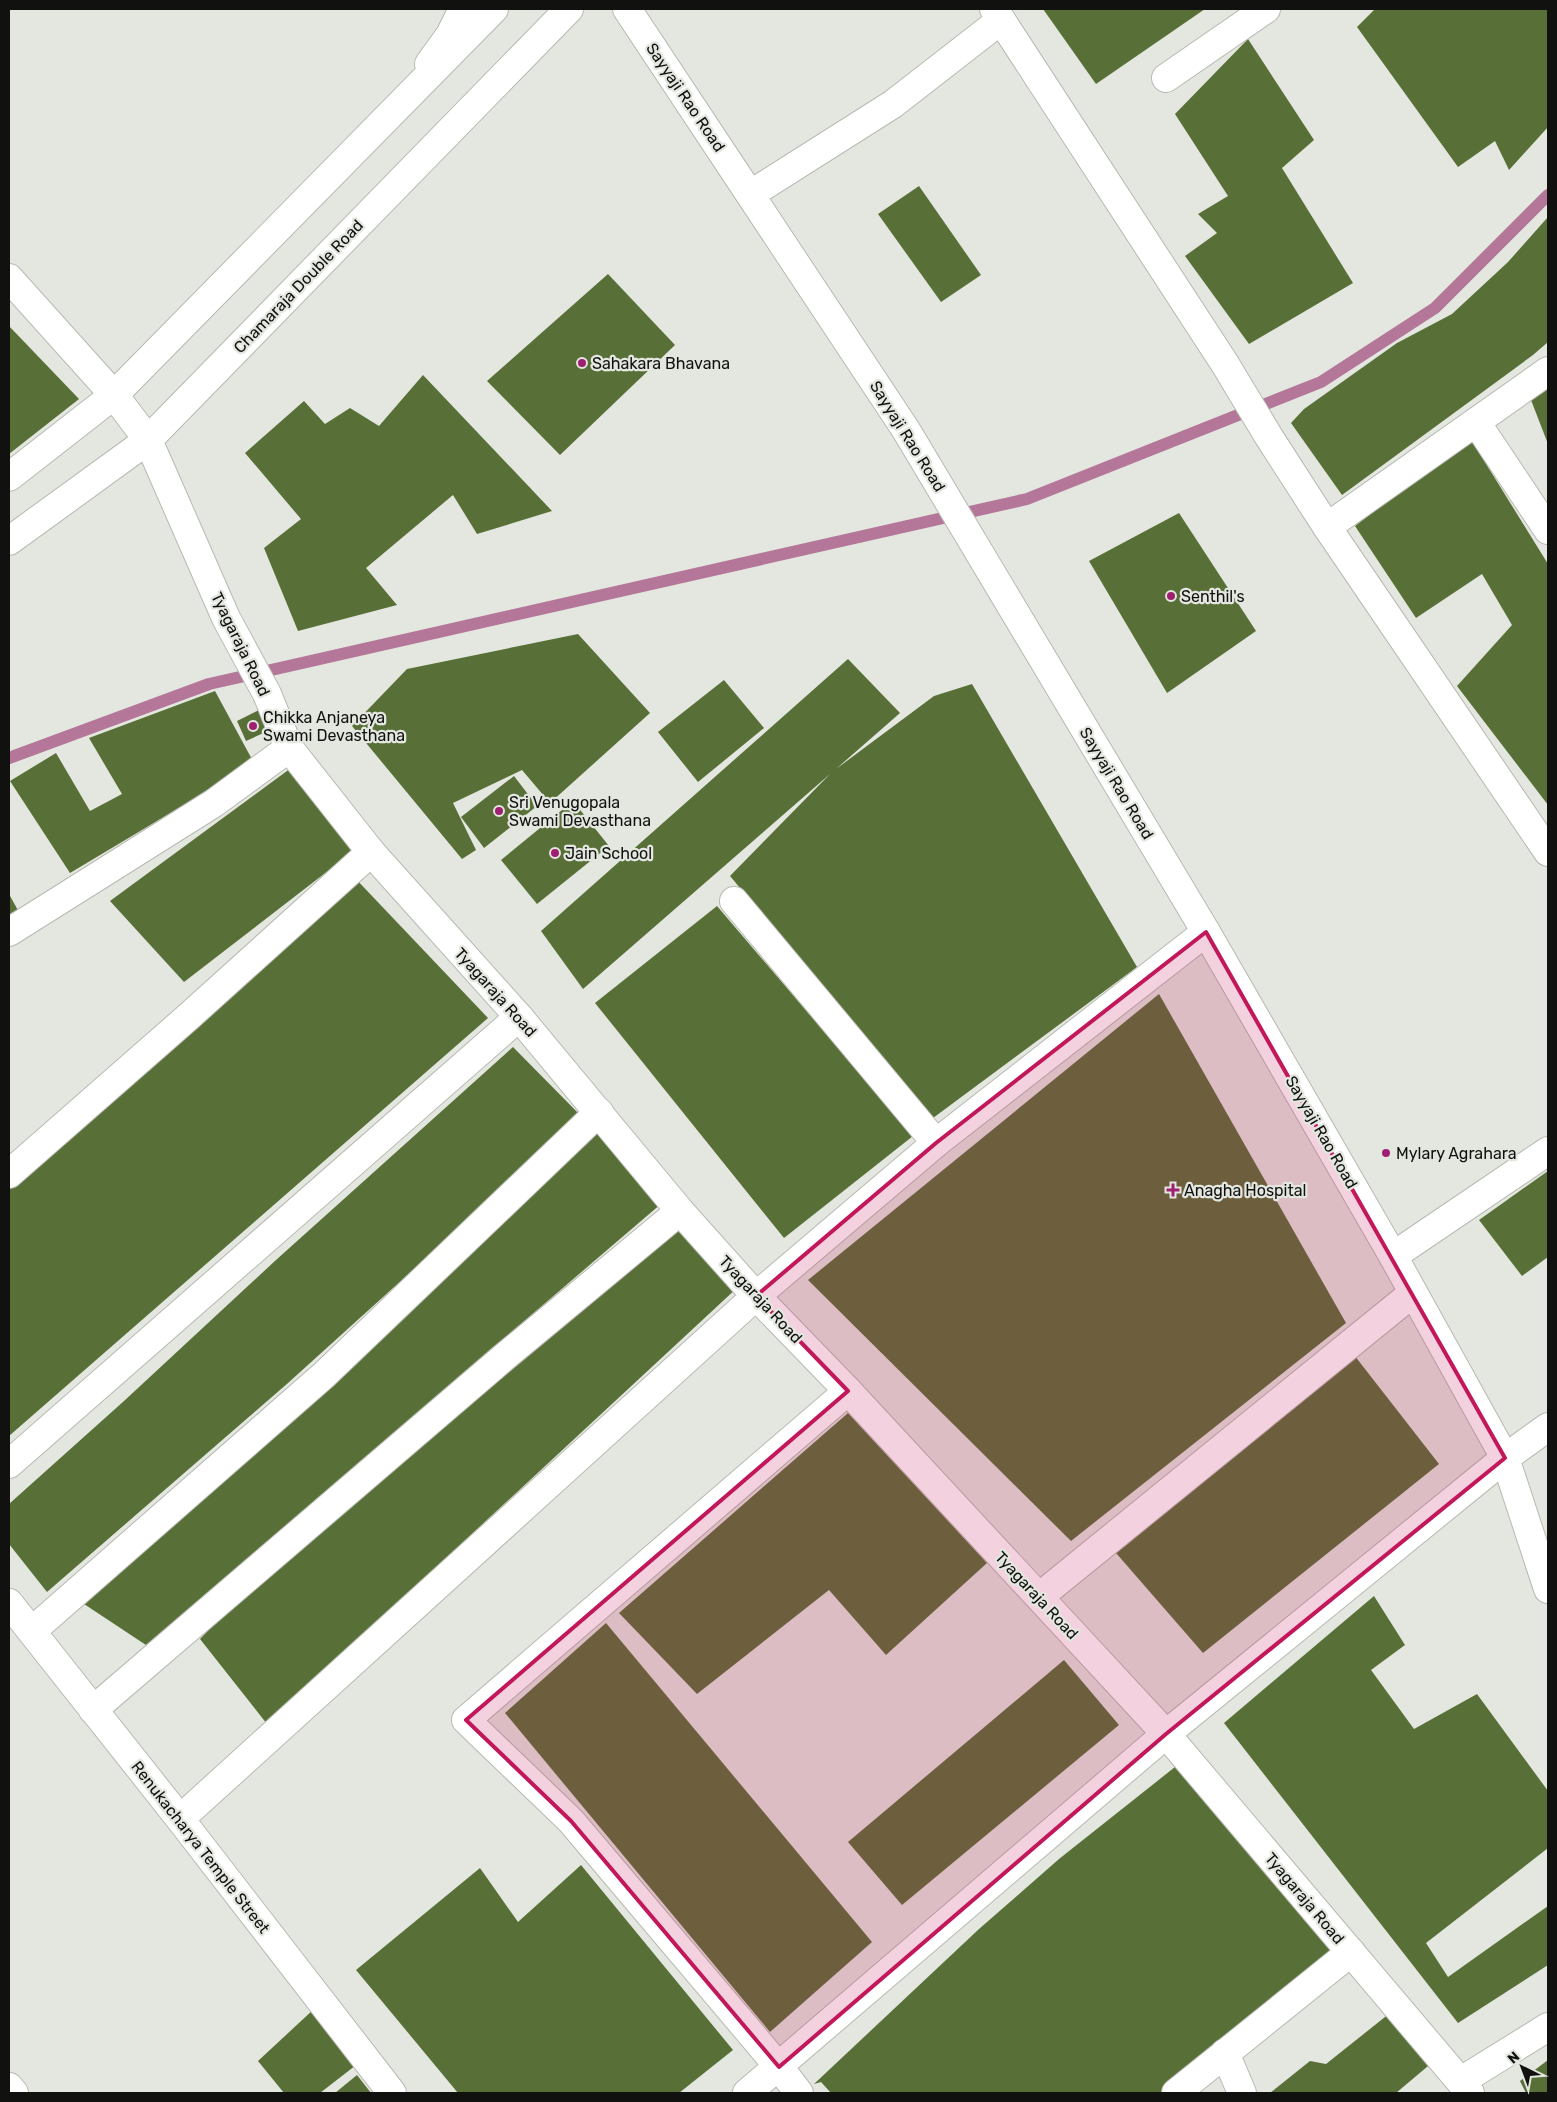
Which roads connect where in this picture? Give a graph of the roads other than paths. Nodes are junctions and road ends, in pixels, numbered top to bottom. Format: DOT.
graph roads {
  1 [pos="463,9"];
  2 [pos="494,9"];
  3 [pos="569,9"];
  4 [pos="627,9"];
  5 [pos="1266,9"];
  6 [pos="997,14"];
  7 [pos="1166,78"];
  8 [pos="399,105"];
  9 [pos="751,194"];
  10 [pos="9,278"];
  11 [pos="1548,371"];
  12 [pos="114,394"];
  13 [pos="1476,422"];
  14 [pos="148,440"];
  15 [pos="9,477"];
  16 [pos="1545,519"];
  17 [pos="1327,527"];
  18 [pos="9,541"];
  19 [pos="289,748"];
  20 [pos="371,852"];
  21 [pos="1548,852"];
  22 [pos="734,901"];
  23 [pos="9,932"];
  24 [pos="1206,932"];
  25 [pos="519,1016"];
  26 [pos="599,1112"];
  27 [pos="936,1143"];
  28 [pos="1548,1151"];
  29 [pos="9,1174"];
  30 [pos="680,1211"];
  31 [pos="1393,1256"];
  32 [pos="1414,1293"];
  33 [pos="756,1296"];
  34 [pos="848,1391"];
  35 [pos="1548,1428"];
  36 [pos="1504,1458"];
  37 [pos="9,1464"];
  38 [pos="1548,1589"];
  39 [pos="1039,1597"];
  40 [pos="9,1603"];
  41 [pos="32,1631"];
  42 [pos="93,1710"];
  43 [pos="1166,1734"];
  44 [pos="180,1819"];
  45 [pos="1351,1952"];
  46 [pos="1548,2027"];
  47 [pos="1225,2053"];
  48 [pos="779,2067"];
  49 [pos="9,2087"];
  50 [pos="1466,2087"];
  51 [pos="14,2093"];
  52 [pos="392,2093"];
  53 [pos="747,2093"];
  54 [pos="799,2093"];
  55 [pos="1176,2093"];
  56 [pos="1242,2093"];
  1 -- 8 [label="street"];
  2 -- 8 [label="street"];
  3 -- 14 [label="street, Chamaraja Double Road"];
  4 -- 9 [label="street, Sayyaji Rao Road"];
  5 -- 7 [label="street"];
  6 -- 9 [label="street"];
  6 -- 17 [label="street"];
  8 -- 12 [label="street"];
  9 -- 24 [label="street, Sayyaji Rao Road"];
  10 -- 12 [label="street, Tyagaraja Road"];
  11 -- 13 [label="street"];
  12 -- 14 [label="street, Tyagaraja Road"];
  12 -- 15 [label="street"];
  13 -- 16 [label="street"];
  13 -- 17 [label="street"];
  14 -- 18 [label="street, Chamaraja Double Road"];
  14 -- 19 [label="street, Tyagaraja Road"];
  17 -- 21 [label="street"];
  19 -- 20 [label="street, Tyagaraja Road"];
  19 -- 23 [label="street"];
  20 -- 25 [label="street, Tyagaraja Road"];
  20 -- 29 [label="street"];
  22 -- 27 [label="street"];
  24 -- 27 [label="street"];
  24 -- 31 [label="street, Sayyaji Rao Road"];
  25 -- 26 [label="street, Tyagaraja Road"];
  25 -- 37 [label="street"];
  26 -- 30 [label="street, Tyagaraja Road"];
  26 -- 41 [label="street"];
  27 -- 33 [label="street"];
  28 -- 31 [label="street"];
  30 -- 33 [label="street, Tyagaraja Road"];
  30 -- 42 [label="street"];
  31 -- 32 [label="street, Sayyaji Rao Road"];
  32 -- 36 [label="street, Sayyaji Rao Road"];
  32 -- 39 [label="street"];
  33 -- 34 [label="street, Tyagaraja Road"];
  33 -- 44 [label="street"];
  34 -- 39 [label="street, Tyagaraja Road"];
  34 -- 48 [label="street"];
  35 -- 36 [label="street"];
  36 -- 38 [label="street, Sayyaji Rao Road"];
  36 -- 43 [label="street"];
  39 -- 43 [label="street, Tyagaraja Road"];
  40 -- 41 [label="street, Renukacharya Temple Street"];
  41 -- 42 [label="street, Renukacharya Temple Street"];
  42 -- 44 [label="street, Renukacharya Temple Street"];
  43 -- 45 [label="street, Tyagaraja Road"];
  43 -- 48 [label="street"];
  44 -- 52 [label="street, Renukacharya Temple Street"];
  45 -- 47 [label="street"];
  45 -- 50 [label="street, Tyagaraja Road"];
  46 -- 50 [label="street"];
  47 -- 55 [label="street"];
  47 -- 56 [label="street"];
  48 -- 53 [label="street"];
  48 -- 54 [label="street"];
  49 -- 51 [label="street"];
}
